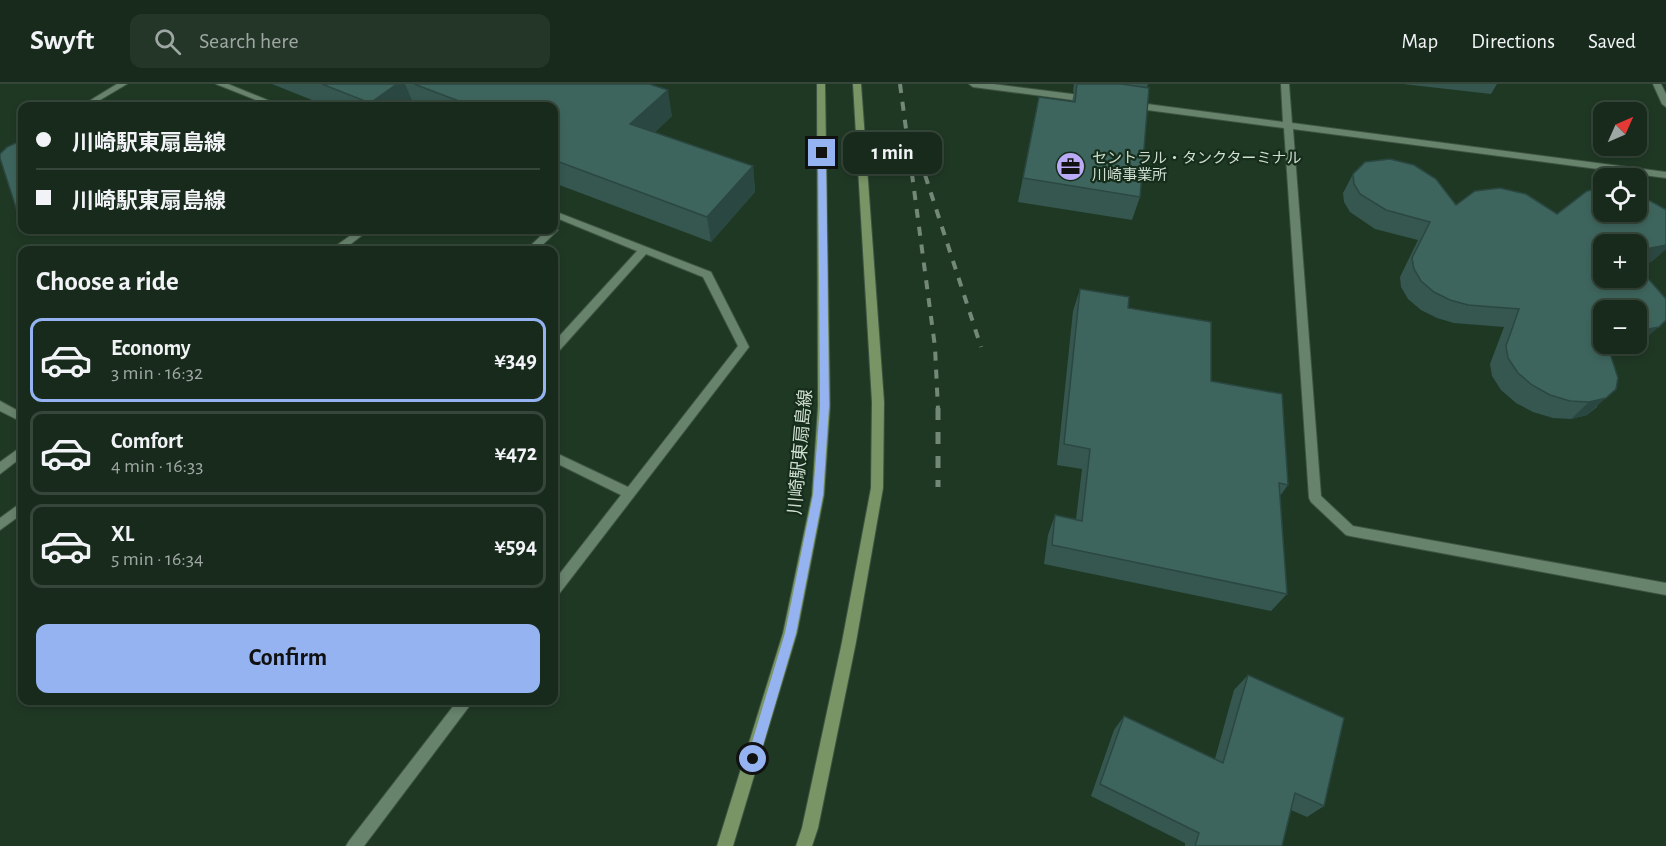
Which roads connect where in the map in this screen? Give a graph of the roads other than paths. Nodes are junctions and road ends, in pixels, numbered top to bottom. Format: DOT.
graph roads {
  1 [pos="123,84"];
  2 [pos="220,84"];
  3 [pos="821,84"];
  4 [pos="857,84"];
  5 [pos="973,84"];
  6 [pos="1285,84"];
  7 [pos="1657,84"];
  8 [pos="1102,100"];
  9 [pos="92,102"];
  10 [pos="267,102"];
  11 [pos="1125,104"];
  12 [pos="1666,104"];
  13 [pos="1288,125"];
  14 [pos="1666,175"];
  15 [pos="559,216"];
  16 [pos="359,234"];
  17 [pos="548,234"];
  18 [pos="342,246"];
  19 [pos="535,246"];
  20 [pos="644,250"];
  21 [pos="558,346"];
  22 [pos="0,405"];
  23 [pos="18,416"];
  24 [pos="18,454"];
  25 [pos="558,459"];
  26 [pos="0,469"];
  27 [pos="629,493"];
  28 [pos="18,510"];
  29 [pos="0,525"];
  30 [pos="558,585"];
  31 [pos="1666,589"];
  32 [pos="463,705"];
  33 [pos="354,846"];
  34 [pos="725,846"];
  35 [pos="804,846"];
  1 -- 9 [label="lane"];
  2 -- 10 [label="lane"];
  3 -- 34 [label="street, 川崎駅東扇島線"];
  4 -- 35 [label="street"];
  5 -- 8 [label="lane"];
  6 -- 13 [label="lane"];
  7 -- 12 [label="lane"];
  11 -- 13 [label="lane"];
  13 -- 14 [label="lane"];
  13 -- 31 [label="lane"];
  15 -- 20 [label="lane"];
  16 -- 18 [label="lane"];
  17 -- 19 [label="lane"];
  20 -- 21 [label="lane"];
  20 -- 27 [label="lane"];
  22 -- 23 [label="lane"];
  24 -- 26 [label="lane"];
  25 -- 27 [label="lane"];
  27 -- 30 [label="lane"];
  28 -- 29 [label="lane"];
  32 -- 33 [label="lane"];
}
